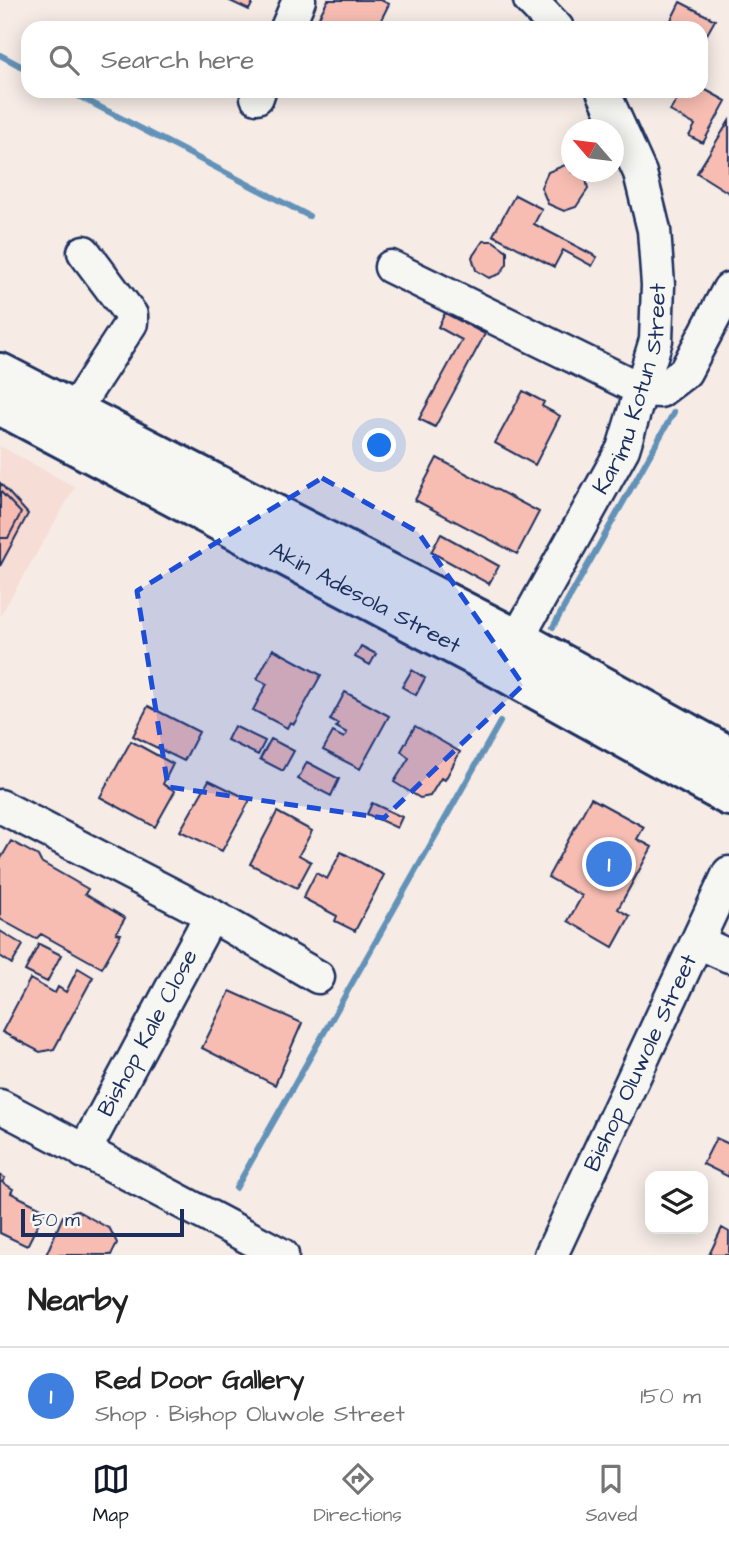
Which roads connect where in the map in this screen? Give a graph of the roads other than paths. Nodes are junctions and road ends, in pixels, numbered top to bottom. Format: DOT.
graph roads {
  1 [pos="299,0"];
  2 [pos="530,0"];
  3 [pos="290,21"];
  4 [pos="550,21"];
  5 [pos="606,98"];
  6 [pos="84,252"];
  7 [pos="391,267"];
  8 [pos="729,289"];
  9 [pos="0,373"];
  10 [pos="642,390"];
  11 [pos="0,405"];
  12 [pos="73,412"];
  13 [pos="509,654"];
  14 [pos="729,756"];
  15 [pos="729,796"];
  16 [pos="0,806"];
  17 [pos="729,873"];
  18 [pos="211,915"];
  19 [pos="698,942"];
  20 [pos="729,956"];
  21 [pos="318,977"];
  22 [pos="0,1107"];
  23 [pos="84,1152"];
  24 [pos="228,1243"];
  25 [pos="282,1255"];
  26 [pos="551,1255"];
  1 -- 3 [label="street"];
  2 -- 4 [label="street"];
  5 -- 10 [label="street, Karimu Kotun Street"];
  6 -- 12 [label="street"];
  7 -- 10 [label="street"];
  8 -- 10 [label="street"];
  9 -- 12 [label="main road, Akin Adesola Street"];
  10 -- 13 [label="street, Karimu Kotun Street"];
  11 -- 13 [label="main road, Akin Adesola Street"];
  12 -- 13 [label="main road, Akin Adesola Street"];
  13 -- 14 [label="main road, Akin Adesola Street"];
  13 -- 15 [label="main road, Akin Adesola Street"];
  16 -- 18 [label="street"];
  17 -- 19 [label="street, Bishop Oluwole Street"];
  18 -- 21 [label="street"];
  18 -- 23 [label="street, Bishop Kale Close"];
  19 -- 20 [label="street"];
  19 -- 26 [label="street, Bishop Oluwole Street"];
  22 -- 23 [label="street"];
  23 -- 24 [label="street"];
  24 -- 25 [label="street"];
}
